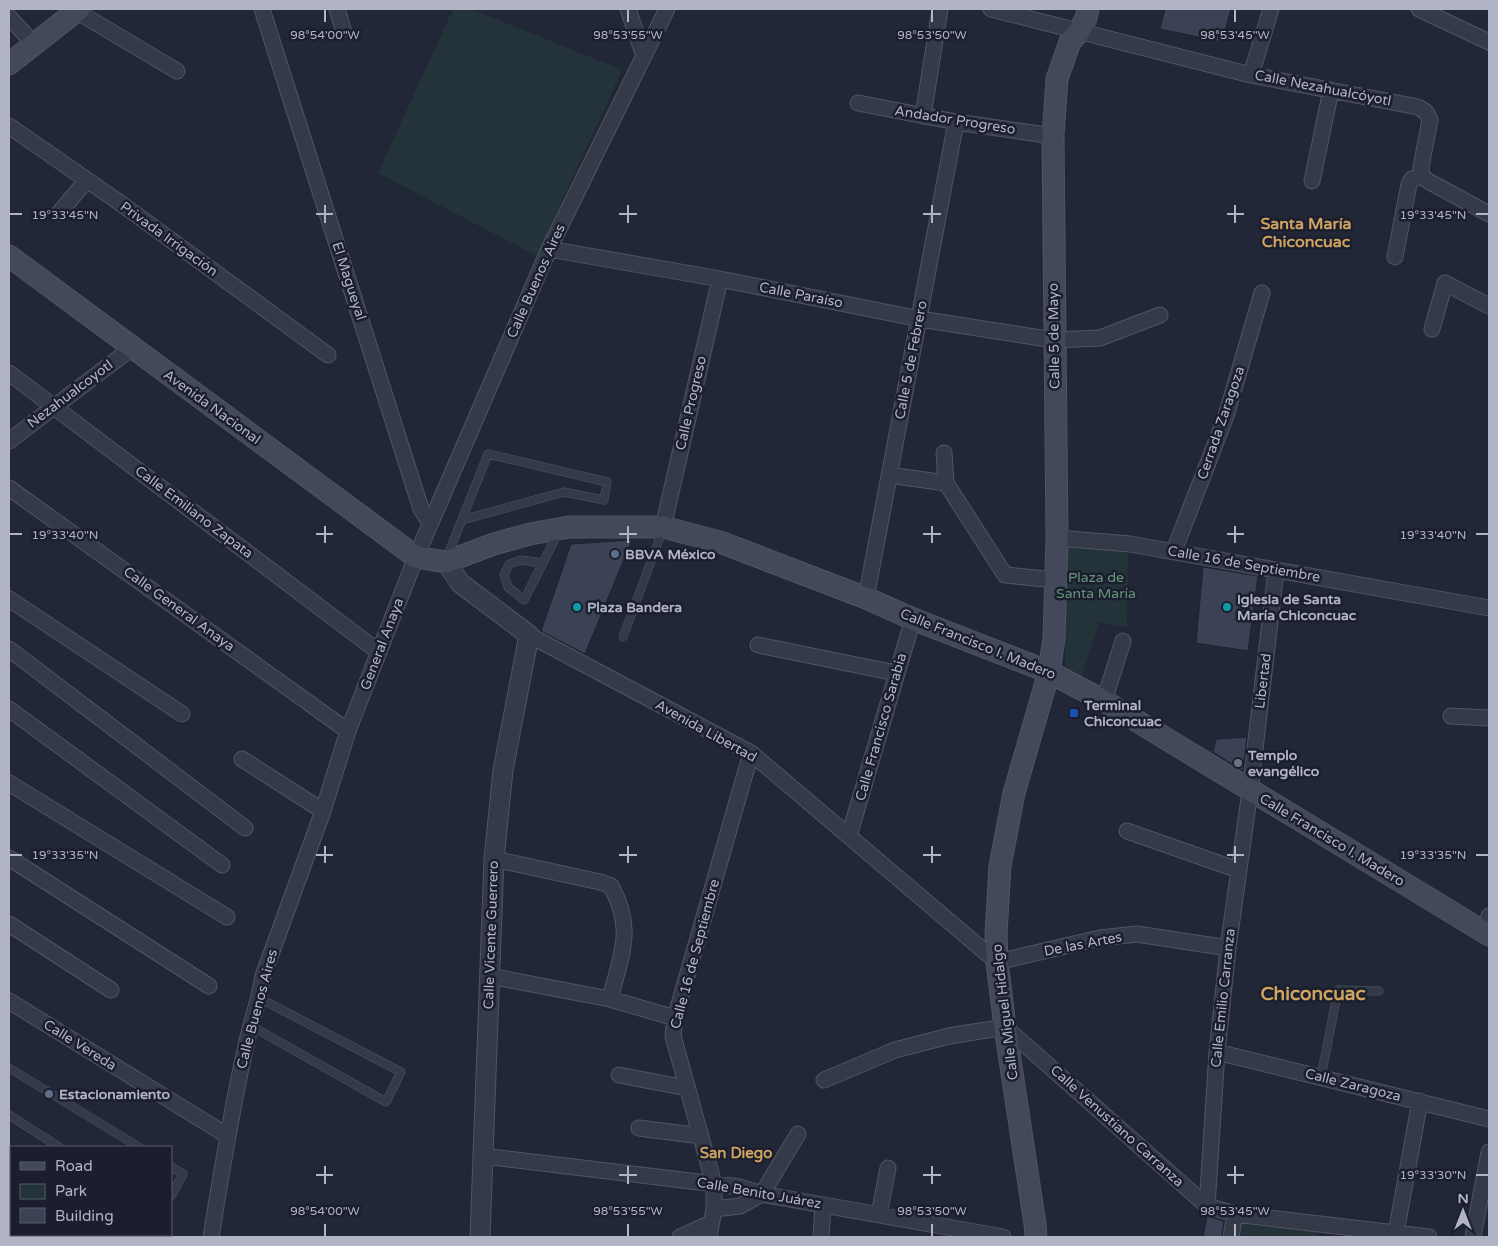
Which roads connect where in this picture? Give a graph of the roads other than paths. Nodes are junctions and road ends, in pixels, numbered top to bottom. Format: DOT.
graph roads {
  1 [pos="262,9"];
  2 [pos="337,9"];
  3 [pos="628,9"];
  4 [pos="667,9"];
  5 [pos="940,9"];
  6 [pos="991,9"];
  7 [pos="1088,9"];
  8 [pos="1271,9"];
  9 [pos="1419,9"];
  10 [pos="77,10"];
  11 [pos="9,18"];
  12 [pos="343,29"];
  13 [pos="1079,32"];
  14 [pos="1489,42"];
  15 [pos="34,44"];
  16 [pos="644,56"];
  17 [pos="9,64"];
  18 [pos="177,71"];
  19 [pos="1251,75"];
  20 [pos="1331,90"];
  21 [pos="858,104"];
  22 [pos="923,116"];
  23 [pos="956,122"];
  24 [pos="9,126"];
  25 [pos="1053,136"];
  26 [pos="1422,176"];
  27 [pos="87,180"];
  28 [pos="1312,181"];
  29 [pos="59,213"];
  30 [pos="1489,214"];
  31 [pos="549,249"];
  32 [pos="9,256"];
  33 [pos="1395,258"];
  34 [pos="720,279"];
  35 [pos="1262,294"];
  36 [pos="1489,306"];
  37 [pos="1160,315"];
  38 [pos="920,319"];
  39 [pos="1432,329"];
  40 [pos="1054,340"];
  41 [pos="132,348"];
  42 [pos="328,355"];
  43 [pos="9,373"];
  44 [pos="53,407"];
  45 [pos="9,440"];
  46 [pos="944,453"];
  47 [pos="889,475"];
  48 [pos="946,482"];
  49 [pos="9,488"];
  50 [pos="462,520"];
  51 [pos="430,523"];
  52 [pos="663,527"];
  53 [pos="560,529"];
  54 [pos="1057,538"];
  55 [pos="1174,552"];
  56 [pos="416,557"];
  57 [pos="446,562"];
  58 [pos="543,563"];
  59 [pos="1276,571"];
  60 [pos="1055,580"];
  61 [pos="866,598"];
  62 [pos="9,599"];
  63 [pos="1489,608"];
  64 [pos="913,618"];
  65 [pos="529,635"];
  66 [pos="623,637"];
  67 [pos="1123,641"];
  68 [pos="758,645"];
  69 [pos="9,649"];
  70 [pos="379,652"];
  71 [pos="1049,672"];
  72 [pos="896,673"];
  73 [pos="1104,701"];
  74 [pos="9,709"];
  75 [pos="182,714"];
  76 [pos="1451,716"];
  77 [pos="1489,718"];
  78 [pos="348,731"];
  79 [pos="751,753"];
  80 [pos="242,759"];
  81 [pos="9,783"];
  82 [pos="1250,790"];
  83 [pos="323,811"];
  84 [pos="245,828"];
  85 [pos="1127,831"];
  86 [pos="849,836"];
  87 [pos="9,858"];
  88 [pos="494,859"];
  89 [pos="222,865"];
  90 [pos="1238,870"];
  91 [pos="227,917"];
  92 [pos="9,924"];
  93 [pos="1488,928"];
  94 [pos="1228,948"];
  95 [pos="997,962"];
  96 [pos="489,976"];
  97 [pos="209,986"];
  98 [pos="111,990"];
  99 [pos="1379,991"];
  100 [pos="259,998"];
  101 [pos="610,999"];
  102 [pos="9,1001"];
  103 [pos="675,1018"];
  104 [pos="251,1026"];
  105 [pos="1005,1027"];
  106 [pos="1217,1052"];
  107 [pos="9,1068"];
  108 [pos="619,1075"];
  109 [pos="1321,1077"];
  110 [pos="824,1080"];
  111 [pos="687,1088"];
  112 [pos="1420,1101"];
  113 [pos="9,1115"];
  114 [pos="1489,1119"];
  115 [pos="639,1128"];
  116 [pos="798,1134"];
  117 [pos="228,1136"];
  118 [pos="701,1136"];
  119 [pos="58,1146"];
  120 [pos="137,1146"];
  121 [pos="1489,1152"];
  122 [pos="483,1156"];
  123 [pos="172,1168"];
  124 [pos="888,1168"];
  125 [pos="714,1184"];
  126 [pos="172,1194"];
  127 [pos="762,1194"];
  128 [pos="823,1205"];
  129 [pos="1207,1206"];
  130 [pos="1235,1214"];
  131 [pos="879,1215"];
  132 [pos="712,1223"];
  133 [pos="1396,1233"];
  134 [pos="211,1237"];
  135 [pos="480,1237"];
  136 [pos="680,1237"];
  137 [pos="821,1237"];
  138 [pos="1003,1237"];
  139 [pos="1036,1237"];
  140 [pos="1231,1237"];
  141 [pos="1429,1237"];
  142 [pos="1473,1237"];
  1 -- 51 [label="street, El Magueyal"];
  2 -- 12 [label="street"];
  3 -- 16 [label="street"];
  4 -- 16 [label="street, Calle Buenos Aires"];
  5 -- 22 [label="street"];
  6 -- 13 [label="street, Calle Nezahualcóyotl"];
  7 -- 13 [label="main road, Calle 5 de Mayo"];
  8 -- 19 [label="street"];
  9 -- 14 [label="street"];
  10 -- 15 [label="main road"];
  10 -- 18 [label="street"];
  11 -- 15 [label="street"];
  13 -- 19 [label="street, Calle Nezahualcóyotl"];
  13 -- 25 [label="main road, Calle 5 de Mayo"];
  15 -- 17 [label="main road"];
  16 -- 31 [label="street, Calle Buenos Aires"];
  19 -- 20 [label="street, Calle Nezahualcóyotl"];
  20 -- 26 [label="street, Calle Nezahualcóyotl"];
  20 -- 28 [label="street"];
  21 -- 22 [label="street, Andador Progreso"];
  22 -- 23 [label="street, Andador Progreso"];
  23 -- 25 [label="street, Andador Progreso"];
  23 -- 38 [label="street, Calle 5 de Febrero"];
  24 -- 27 [label="street, Privada Irrigación"];
  25 -- 40 [label="main road, Calle 5 de Mayo"];
  26 -- 30 [label="street"];
  26 -- 33 [label="street"];
  27 -- 29 [label="street"];
  27 -- 42 [label="street, Privada Irrigación"];
  31 -- 34 [label="street, Calle Paraíso"];
  31 -- 51 [label="street, Calle Buenos Aires"];
  32 -- 41 [label="main road, Avenida Nacional"];
  34 -- 38 [label="street, Calle Paraíso"];
  34 -- 52 [label="street, Calle Progreso"];
  35 -- 55 [label="street, Cerrada Zaragoza"];
  36 -- 39 [label="street"];
  37 -- 40 [label="street, Calle Paraíso"];
  38 -- 40 [label="street, Calle Paraíso"];
  38 -- 47 [label="street, Calle 5 de Febrero"];
  40 -- 54 [label="main road, Calle 5 de Mayo"];
  41 -- 44 [label="street, Nezahualcoyotl"];
  41 -- 56 [label="main road, Avenida Nacional"];
  43 -- 44 [label="street, Calle Emiliano Zapata"];
  44 -- 45 [label="street, Nezahualcoyotl"];
  44 -- 70 [label="street, Calle Emiliano Zapata"];
  46 -- 48 [label="street"];
  47 -- 48 [label="street"];
  47 -- 61 [label="street, Calle 5 de Febrero"];
  48 -- 60 [label="street"];
  49 -- 78 [label="street, Calle General Anaya"];
  50 -- 50 [label="lane"];
  50 -- 57 [label="lane"];
  51 -- 56 [label="street, Calle Buenos Aires"];
  52 -- 53 [label="main road, Calle Francisco I. Madero"];
  52 -- 61 [label="main road, Calle Francisco I. Madero"];
  52 -- 66 [label="lane"];
  53 -- 57 [label="main road, Calle Francisco I. Madero"];
  53 -- 58 [label="lane"];
  54 -- 55 [label="street, Calle 16 de Septiembre"];
  54 -- 60 [label="main road, Calle 5 de Mayo"];
  55 -- 59 [label="street, Calle 16 de Septiembre"];
  56 -- 57 [label="main road, Calle Francisco I. Madero"];
  56 -- 70 [label="street, General Anaya"];
  57 -- 65 [label="street, Avenida Libertad"];
  58 -- 58 [label="lane"];
  59 -- 63 [label="street, Calle 16 de Septiembre"];
  59 -- 82 [label="street, Libertad"];
  60 -- 71 [label="main road, Calle 5 de Mayo"];
  61 -- 64 [label="main road, Calle Francisco I. Madero"];
  62 -- 75 [label="street"];
  64 -- 71 [label="main road, Calle Francisco I. Madero"];
  64 -- 72 [label="street, Calle Francisco Sarabia"];
  65 -- 79 [label="street, Avenida Libertad"];
  65 -- 88 [label="street, Calle Vicente Guerrero"];
  67 -- 73 [label="street"];
  68 -- 72 [label="street"];
  69 -- 84 [label="street"];
  70 -- 78 [label="street, General Anaya"];
  71 -- 73 [label="main road, Calle Francisco I. Madero"];
  71 -- 95 [label="main road, Calle Miguel Hidalgo"];
  72 -- 86 [label="street, Calle Francisco Sarabia"];
  73 -- 82 [label="main road, Calle Francisco I. Madero"];
  74 -- 89 [label="street"];
  76 -- 77 [label="street"];
  78 -- 83 [label="street, Calle Buenos Aires"];
  79 -- 86 [label="street, Avenida Libertad"];
  79 -- 103 [label="street, Calle 16 de Septiembre"];
  80 -- 83 [label="street"];
  81 -- 91 [label="street"];
  82 -- 90 [label="street, Calle Emilio Carranza"];
  82 -- 93 [label="main road, Calle Francisco I. Madero"];
  83 -- 100 [label="street, Calle Buenos Aires"];
  85 -- 90 [label="street"];
  86 -- 95 [label="street, Avenida Libertad"];
  87 -- 97 [label="street"];
  88 -- 96 [label="street, Calle Vicente Guerrero"];
  88 -- 101 [label="street"];
  90 -- 94 [label="street, Calle Emilio Carranza"];
  92 -- 98 [label="street"];
  94 -- 95 [label="street, De las Artes"];
  94 -- 106 [label="street, Calle Emilio Carranza"];
  95 -- 105 [label="main road, Calle Miguel Hidalgo"];
  96 -- 101 [label="street"];
  96 -- 122 [label="street, Calle Vicente Guerrero"];
  99 -- 109 [label="lane"];
  100 -- 104 [label="street, Calle Buenos Aires"];
  100 -- 104 [label="lane"];
  101 -- 103 [label="street"];
  102 -- 117 [label="street, Calle Vereda"];
  103 -- 111 [label="street, Calle 16 de Septiembre"];
  104 -- 117 [label="street, Calle Buenos Aires"];
  105 -- 110 [label="street"];
  105 -- 129 [label="street, Calle Venustiano Carranza"];
  105 -- 139 [label="main road, Calle Miguel Hidalgo"];
  106 -- 109 [label="street, Calle Zaragoza"];
  106 -- 129 [label="street, Calle Emilio Carranza"];
  107 -- 120 [label="lane"];
  108 -- 111 [label="street"];
  109 -- 112 [label="street, Calle Zaragoza"];
  111 -- 118 [label="street, Calle 16 de Septiembre"];
  112 -- 114 [label="street, Calle Zaragoza"];
  112 -- 133 [label="street"];
  113 -- 119 [label="lane"];
  115 -- 118 [label="street"];
  116 -- 127 [label="street"];
  117 -- 134 [label="street, Calle Buenos Aires"];
  118 -- 125 [label="street, Calle 16 de Septiembre"];
  121 -- 142 [label="street"];
  122 -- 125 [label="street, Calle Benito Juárez"];
  122 -- 135 [label="street, Calle Vicente Guerrero"];
  123 -- 126 [label="lane"];
  124 -- 131 [label="street"];
  125 -- 127 [label="street, Calle Benito Juárez"];
  125 -- 132 [label="street, Calle 16 de Septiembre"];
  127 -- 128 [label="street, Calle Benito Juárez"];
  127 -- 132 [label="street"];
  128 -- 131 [label="street, Calle Benito Juárez"];
  128 -- 137 [label="street"];
  129 -- 130 [label="street, Calle Venustiano Carranza"];
  130 -- 133 [label="street, Calle Venustiano Carranza"];
  130 -- 140 [label="street"];
  131 -- 138 [label="street, Calle Benito Juárez"];
  132 -- 136 [label="street"];
  133 -- 141 [label="street, Calle Venustiano Carranza"];
}
